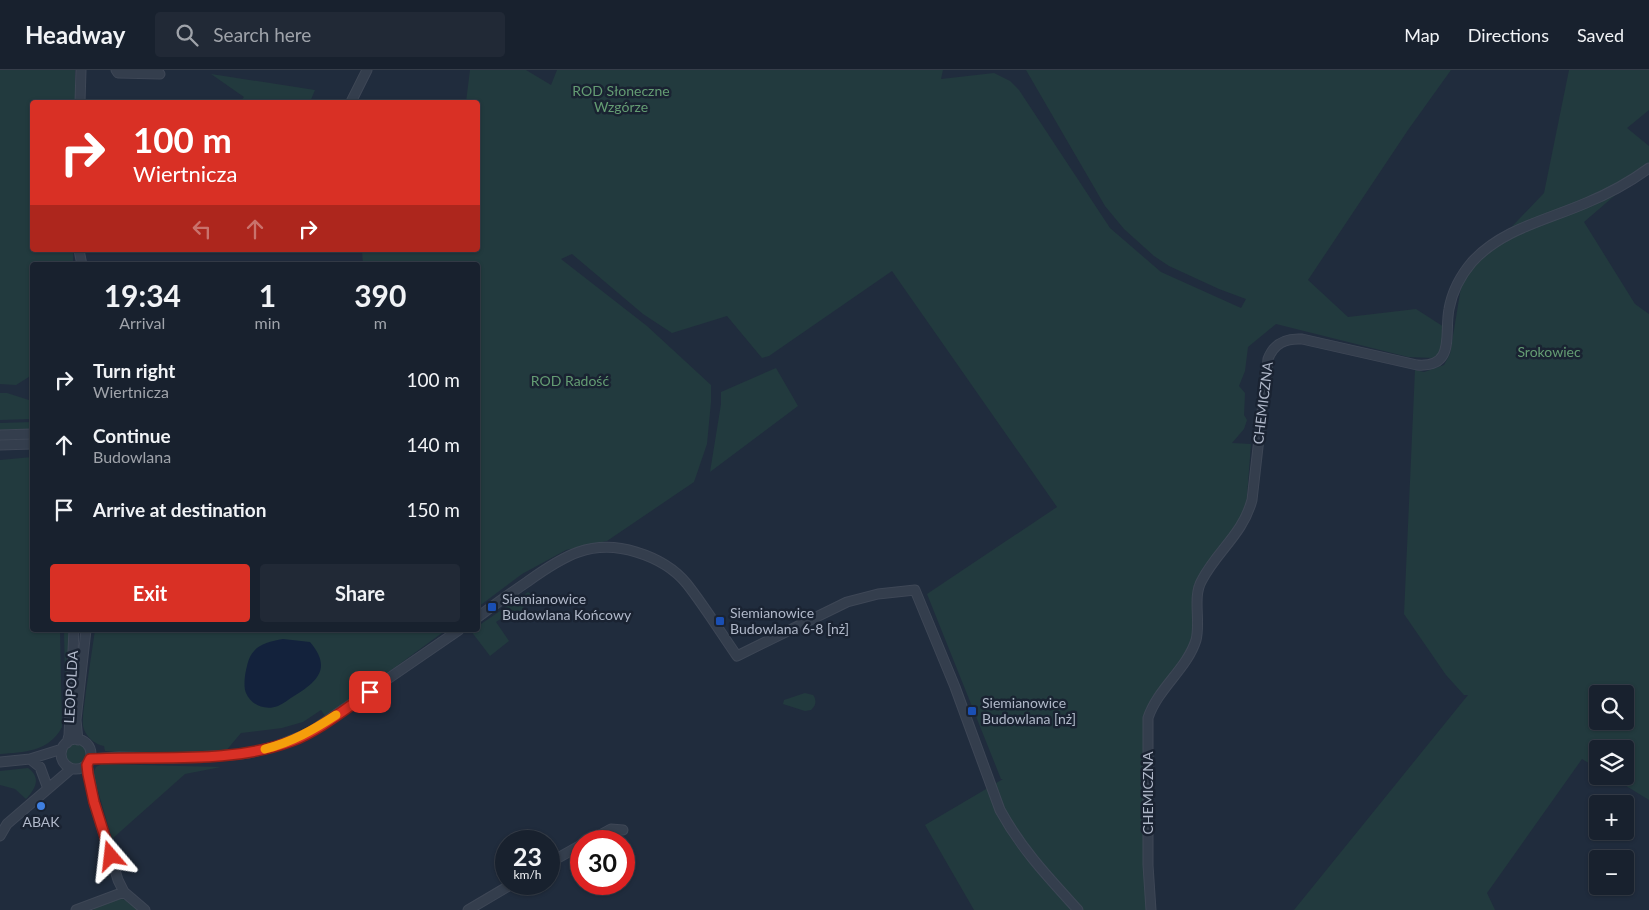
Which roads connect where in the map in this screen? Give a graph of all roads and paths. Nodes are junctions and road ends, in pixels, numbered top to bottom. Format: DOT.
graph roads {
  1 [pos="81,70"];
  2 [pos="116,70"];
  3 [pos="367,70"];
  4 [pos="160,74"];
  5 [pos="80,100"];
  6 [pos="352,100"];
  7 [pos="1649,168"];
  8 [pos="30,434"];
  9 [pos="0,435"];
  10 [pos="30,444"];
  11 [pos="0,445"];
  12 [pos="480,616"];
  13 [pos="74,632"];
  14 [pos="86,632"];
  15 [pos="456,632"];
  16 [pos="78,740"];
  17 [pos="64,746"];
  18 [pos="90,749"];
  19 [pos="119,757"];
  20 [pos="32,759"];
  21 [pos="0,762"];
  22 [pos="89,762"];
  23 [pos="68,765"];
  24 [pos="44,790"];
  25 [pos="94,802"];
  26 [pos="609,830"];
  27 [pos="623,830"];
  28 [pos="0,836"];
  29 [pos="124,892"];
  30 [pos="495,894"];
  31 [pos="76,910"];
  32 [pos="145,910"];
  33 [pos="468,910"];
  34 [pos="1078,910"];
  35 [pos="1151,910"];
  1 -- 5 [label="street"];
  2 -- 4 [label="street"];
  3 -- 6 [label="street"];
  7 -- 35 [label="street, CHEMICZNA"];
  8 -- 9 [label="street"];
  10 -- 11 [label="street"];
  12 -- 34 [label="street"];
  13 -- 17 [label="street, LEOPOLDA"];
  14 -- 16 [label="street, LEOPOLDA"];
  15 -- 19 [label="street"];
  16 -- 17 [label="street"];
  16 -- 18 [label="street"];
  17 -- 20 [label="street"];
  17 -- 23 [label="street"];
  18 -- 19 [label="street"];
  18 -- 22 [label="street"];
  19 -- 22 [label="street"];
  20 -- 21 [label="street"];
  20 -- 23 [label="street"];
  20 -- 24 [label="street"];
  22 -- 23 [label="street"];
  22 -- 25 [label="street"];
  23 -- 24 [label="street"];
  23 -- 25 [label="street"];
  24 -- 28 [label="street"];
  25 -- 29 [label="street"];
  26 -- 27 [label="street"];
  29 -- 31 [label="street"];
  29 -- 32 [label="street"];
  30 -- 33 [label="street"];
}
